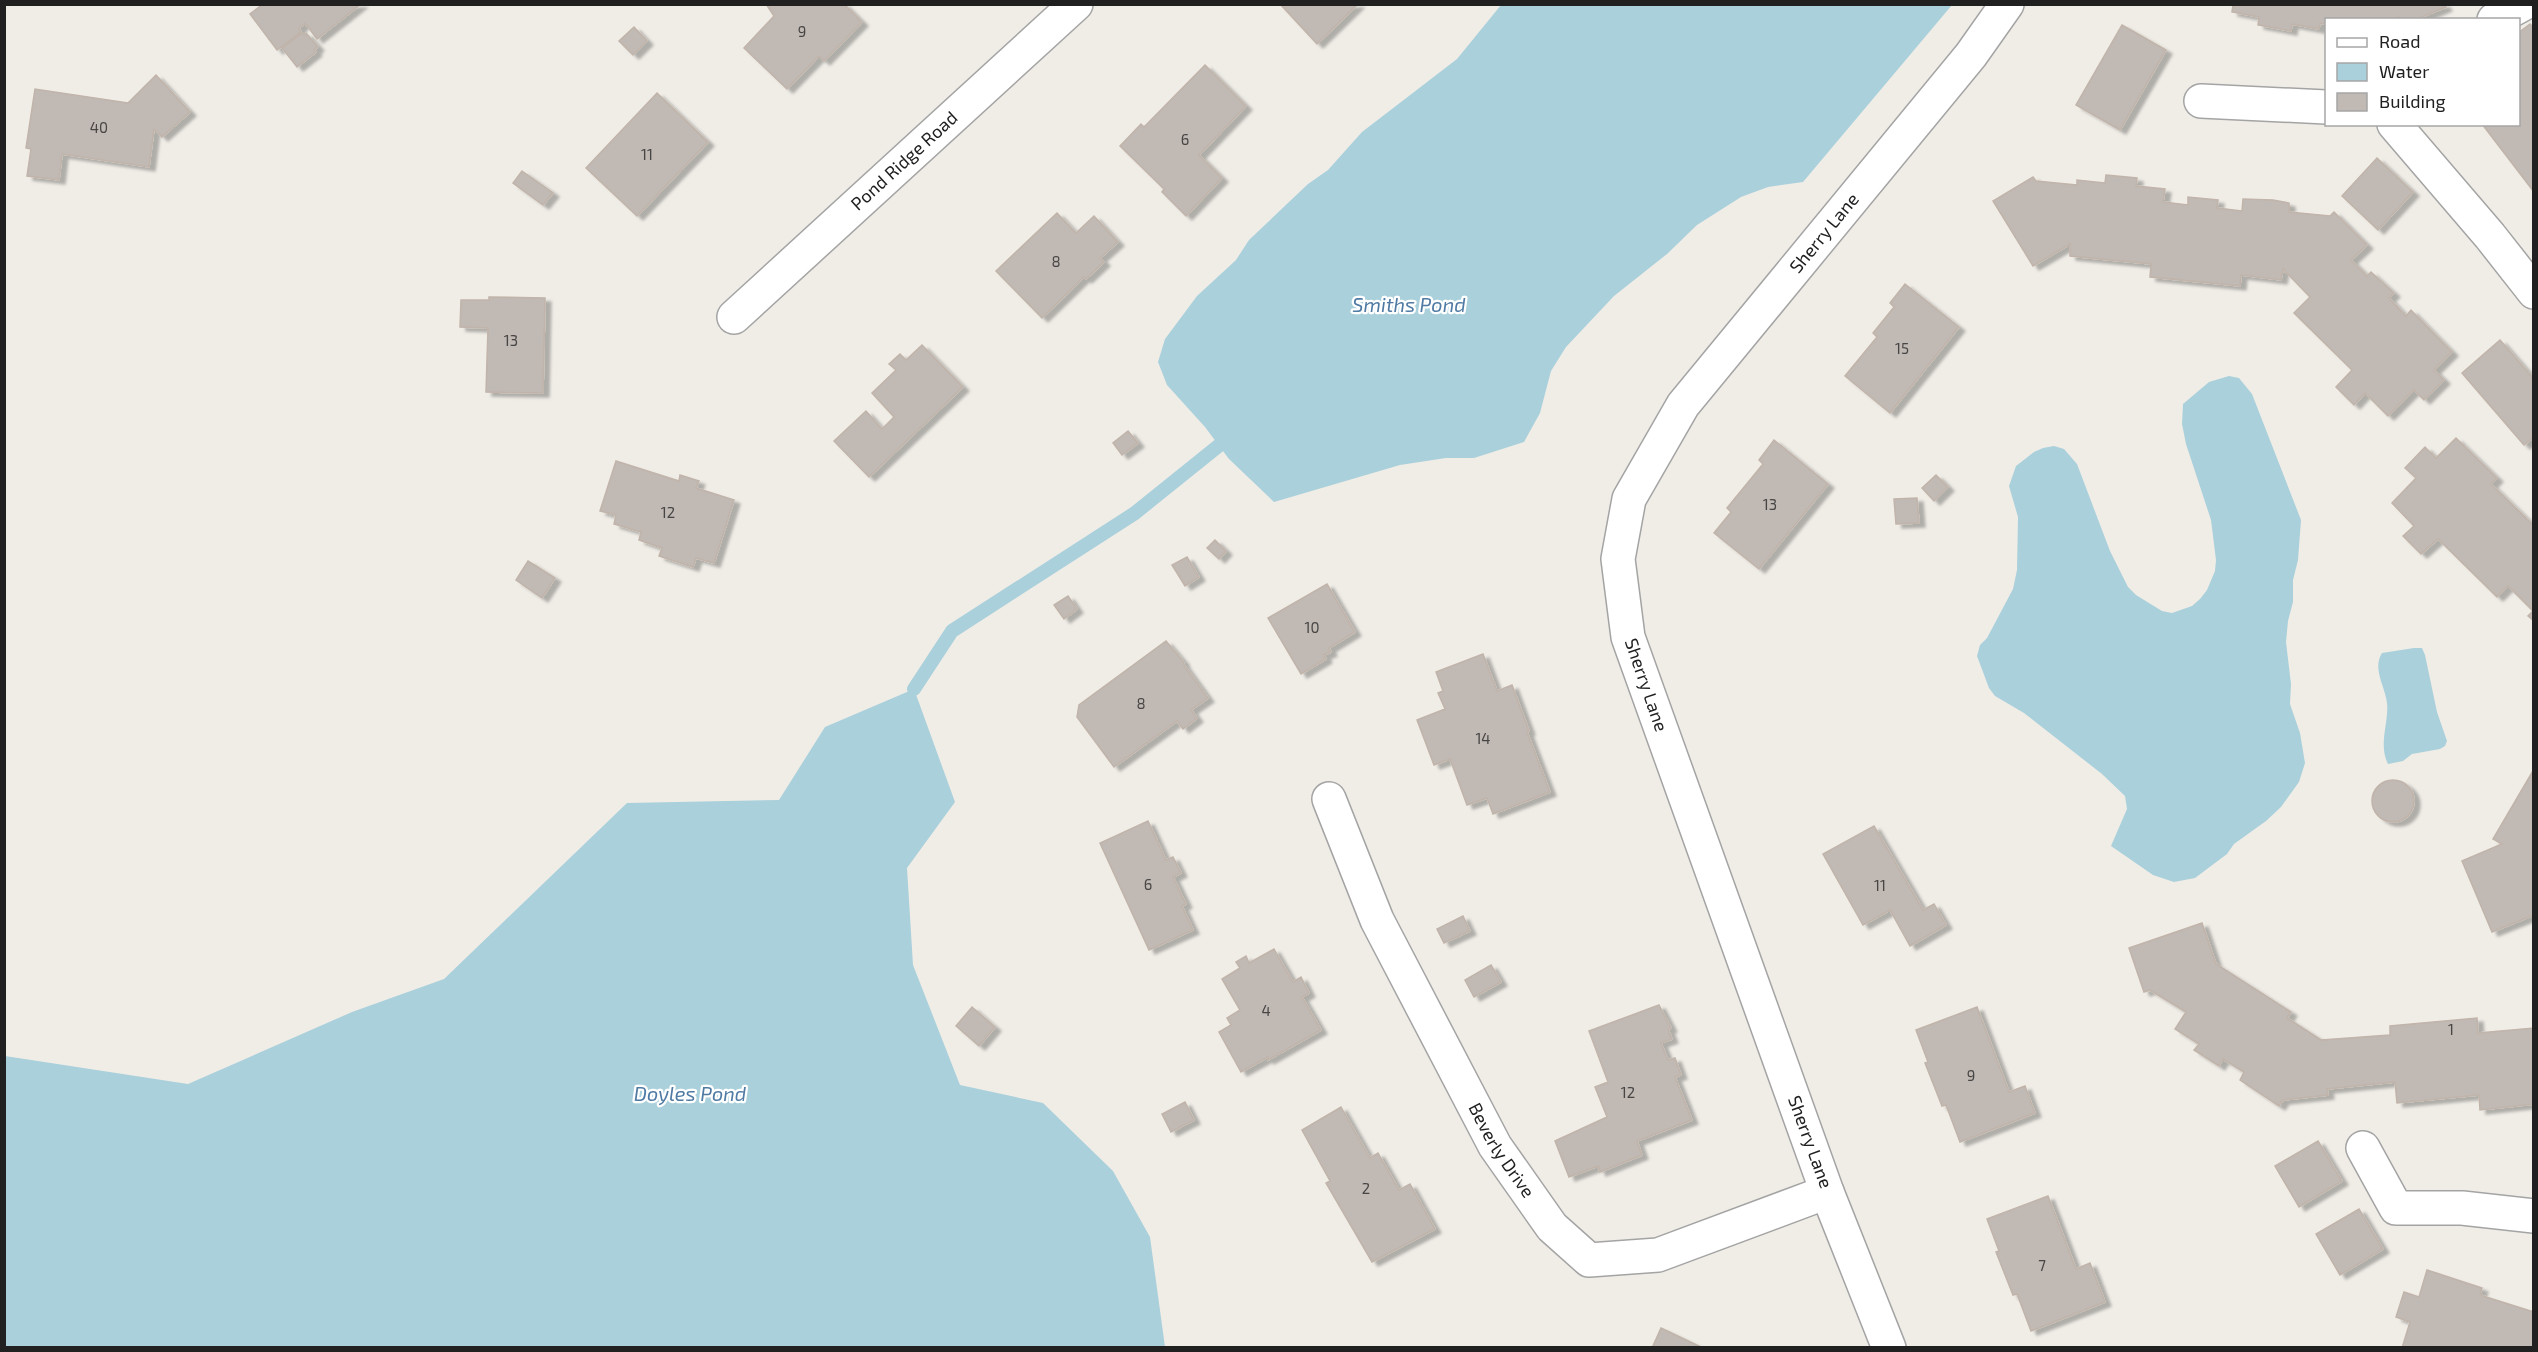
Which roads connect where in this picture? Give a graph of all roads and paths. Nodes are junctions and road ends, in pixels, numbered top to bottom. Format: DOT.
graph roads {
  1 [pos="1076,4"];
  2 [pos="2007,4"];
  3 [pos="2523,4"];
  4 [pos="2498,18"];
  5 [pos="2201,101"];
  6 [pos="2325,107"];
  7 [pos="2396,126"];
  8 [pos="2534,292"];
  9 [pos="734,317"];
  10 [pos="1329,799"];
  11 [pos="2363,1148"];
  12 [pos="1827,1192"];
  13 [pos="2534,1216"];
  14 [pos="1889,1347"];
  1 -- 9 [label="street, Pond Ridge Road"];
  2 -- 12 [label="street, Sherry Lane"];
  3 -- 4 [label="street"];
  5 -- 6 [label="street"];
  7 -- 8 [label="street"];
  10 -- 12 [label="street, Beverly Drive"];
  11 -- 13 [label="street"];
  12 -- 14 [label="street, Sherry Lane"];
}
